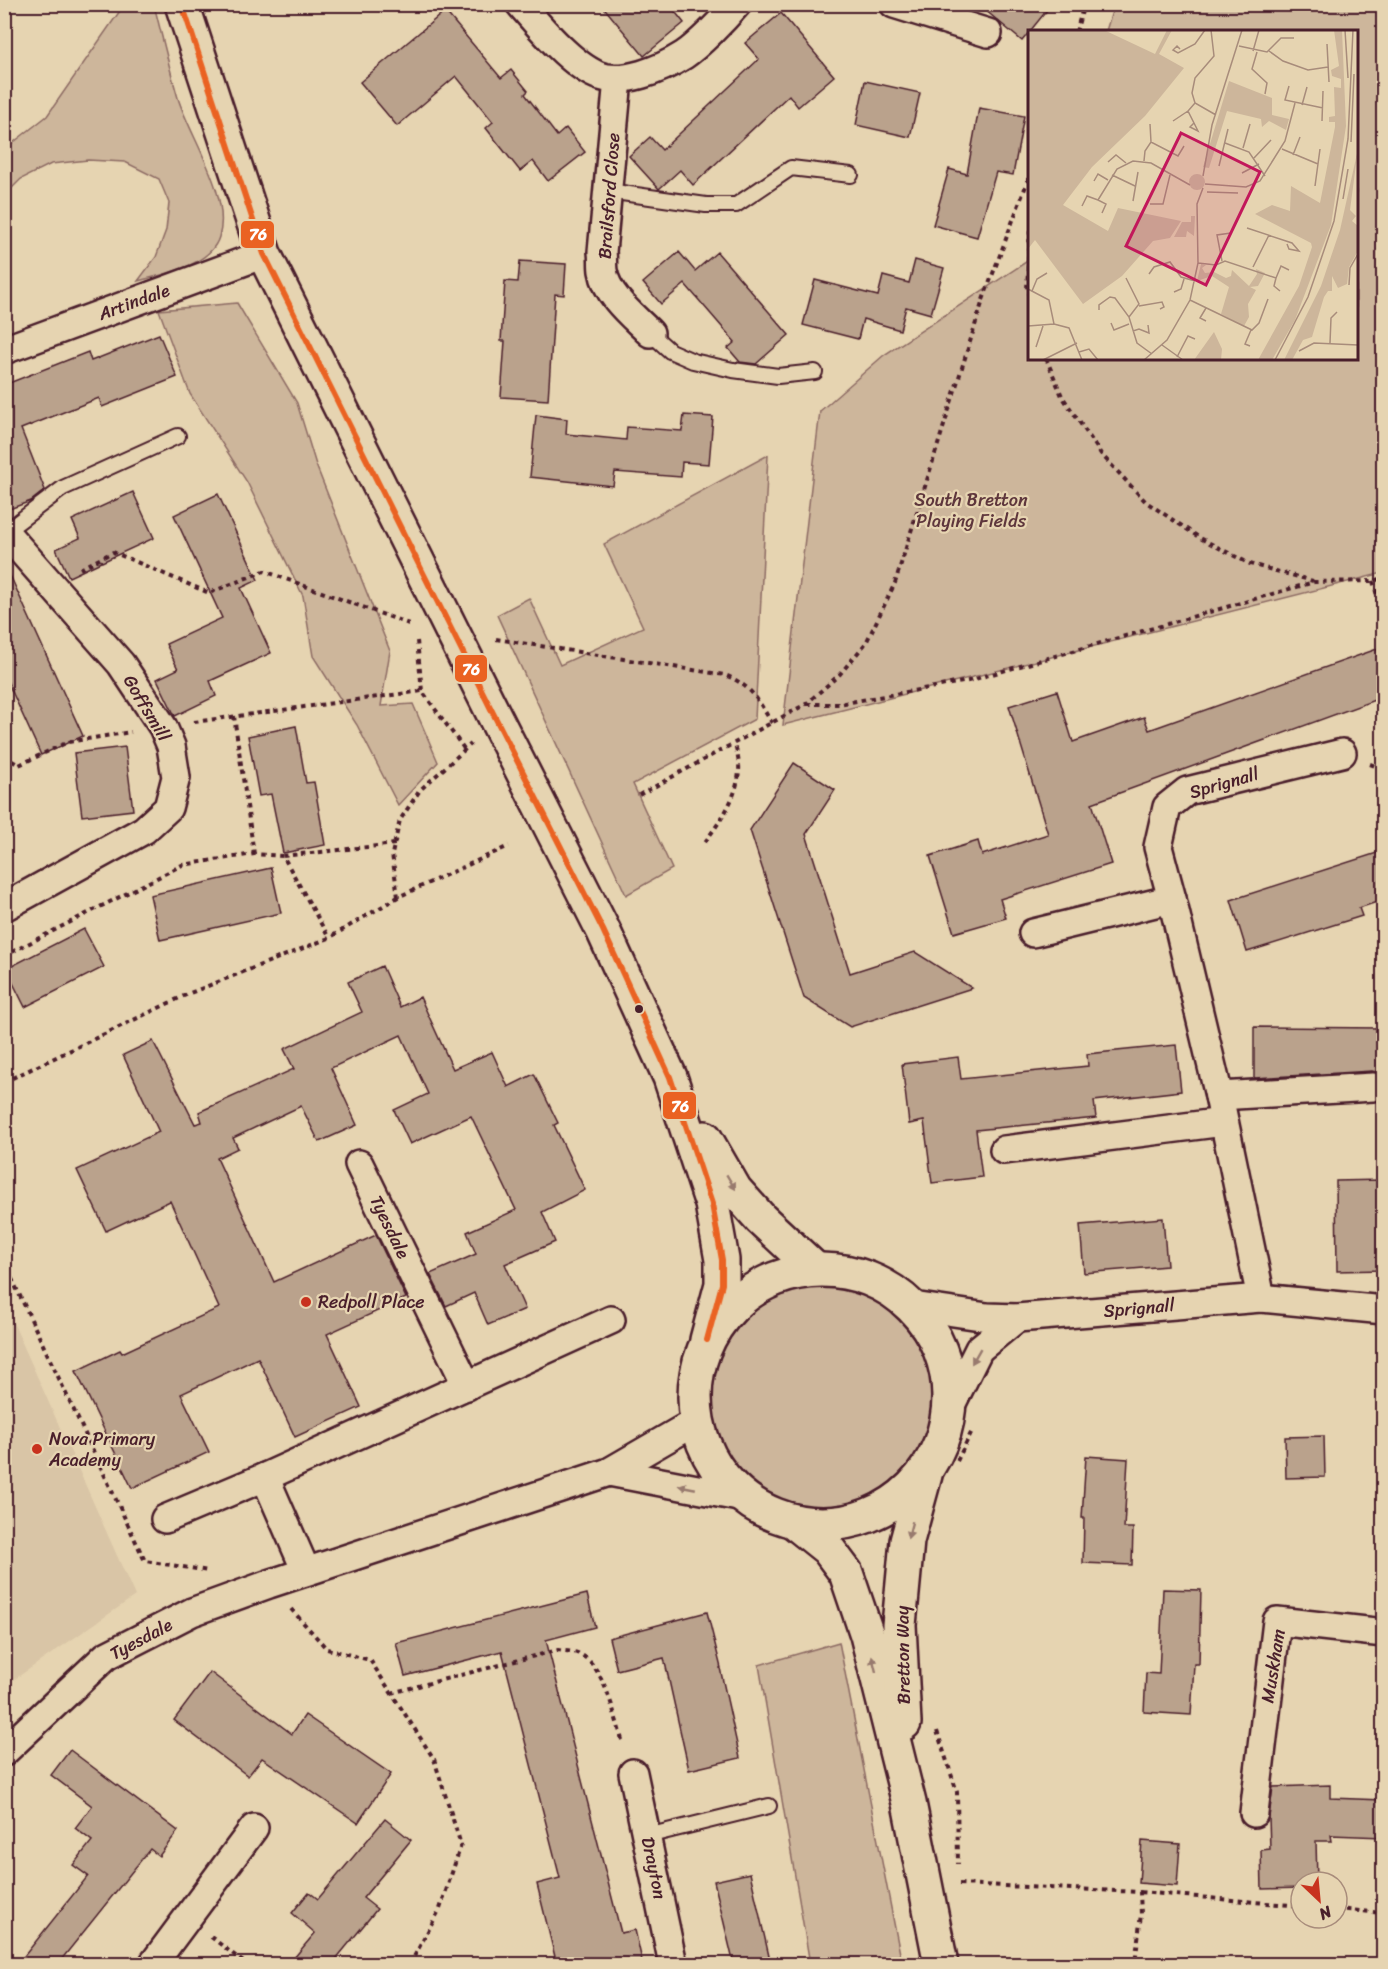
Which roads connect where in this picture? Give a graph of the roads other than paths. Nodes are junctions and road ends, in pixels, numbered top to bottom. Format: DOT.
graph roads {
  1 [pos="182,4"];
  2 [pos="520,4"];
  3 [pos="737,4"];
  4 [pos="894,4"];
  5 [pos="988,33"];
  6 [pos="618,79"];
  7 [pos="851,175"];
  8 [pos="608,191"];
  9 [pos="264,254"];
  10 [pos="650,333"];
  11 [pos="4,350"];
  12 [pos="815,372"];
  13 [pos="178,436"];
  14 [pos="8,542"];
  15 [pos="1342,753"];
  16 [pos="1172,899"];
  17 [pos="4,907"];
  18 [pos="1033,933"];
  19 [pos="670,1077"];
  20 [pos="1373,1087"];
  21 [pos="1222,1109"];
  22 [pos="1004,1150"];
  23 [pos="359,1164"];
  24 [pos="815,1269"];
  25 [pos="1261,1299"];
  26 [pos="913,1306"];
  27 [pos="1383,1310"];
  28 [pos="1017,1318"];
  29 [pos="611,1320"];
  30 [pos="707,1340"];
  31 [pos="467,1386"];
  32 [pos="964,1414"];
  33 [pos="697,1421"];
  34 [pos="940,1470"];
  35 [pos="609,1472"];
  36 [pos="265,1477"];
  37 [pos="744,1498"];
  38 [pos="165,1519"];
  39 [pos="792,1521"];
  40 [pos="306,1571"];
  41 [pos="1383,1633"];
  42 [pos="4,1752"];
  43 [pos="633,1773"];
  44 [pos="909,1803"];
  45 [pos="769,1806"];
  46 [pos="1254,1813"];
  47 [pos="254,1828"];
  48 [pos="647,1836"];
  49 [pos="153,1965"];
  50 [pos="674,1965"];
  51 [pos="941,1965"];
  1 -- 9 [label="street"];
  2 -- 6 [label="street"];
  3 -- 6 [label="street"];
  4 -- 5 [label="street"];
  6 -- 8 [label="street, Brailsford Close"];
  7 -- 8 [label="lane"];
  8 -- 10 [label="street, Brailsford Close"];
  9 -- 11 [label="street, Artindale"];
  9 -- 19 [label="street"];
  10 -- 12 [label="lane"];
  13 -- 14 [label="lane"];
  14 -- 17 [label="street, Goffsmill"];
  15 -- 16 [label="street, Sprignall"];
  16 -- 18 [label="street"];
  16 -- 21 [label="street, Sprignall"];
  19 -- 24 [label="street, one-way"];
  19 -- 30 [label="street"];
  20 -- 21 [label="street"];
  21 -- 22 [label="street"];
  21 -- 25 [label="street, Sprignall"];
  23 -- 31 [label="street, Tyesdale"];
  24 -- 26 [label="street"];
  24 -- 30 [label="street"];
  25 -- 27 [label="street, Sprignall"];
  25 -- 28 [label="street, Sprignall"];
  26 -- 28 [label="street, Sprignall"];
  26 -- 32 [label="street"];
  28 -- 32 [label="street, one-way"];
  29 -- 31 [label="street"];
  30 -- 33 [label="street"];
  31 -- 36 [label="street"];
  32 -- 34 [label="street"];
  33 -- 35 [label="street, Tyesdale"];
  33 -- 37 [label="street"];
  34 -- 39 [label="street"];
  34 -- 44 [label="street, Bretton Way, one-way"];
  37 -- 35 [label="street, Tyesdale, one-way"];
  35 -- 40 [label="street, Tyesdale"];
  36 -- 38 [label="street"];
  36 -- 40 [label="street"];
  37 -- 39 [label="street"];
  44 -- 39 [label="street, Bretton Way, one-way"];
  40 -- 42 [label="street, Tyesdale"];
  41 -- 46 [label="street, Muskham"];
  43 -- 48 [label="street, Drayton"];
  44 -- 51 [label="street, Bretton Way"];
  45 -- 48 [label="lane"];
  47 -- 49 [label="street"];
  48 -- 50 [label="street, Drayton"];
}
